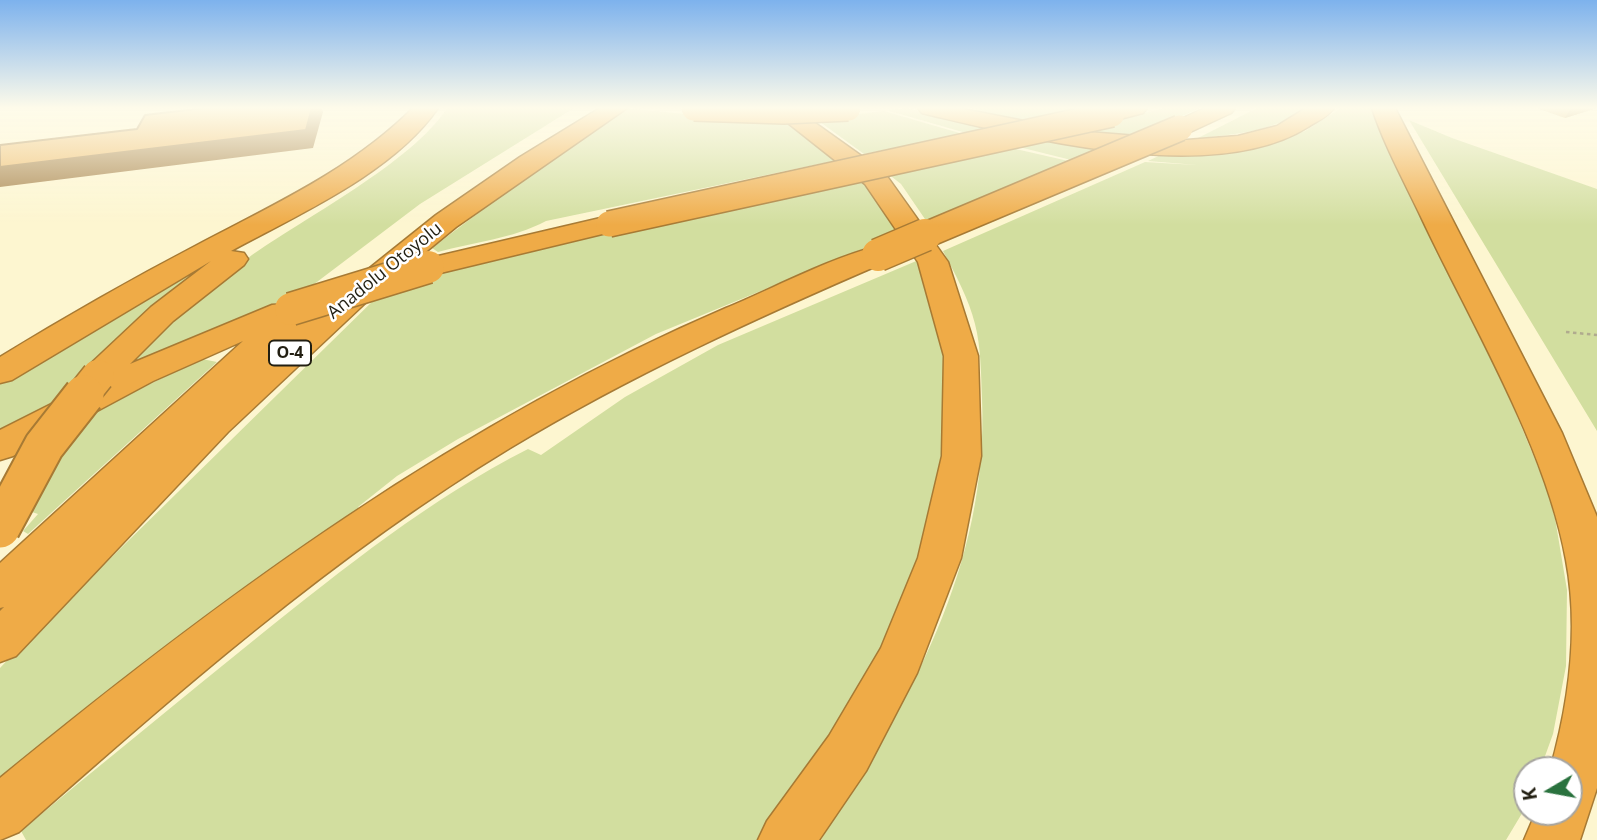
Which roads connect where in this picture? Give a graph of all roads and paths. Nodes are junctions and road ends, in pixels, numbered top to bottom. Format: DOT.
graph roads {
  1 [pos="383,147"];
  2 [pos="397,147"];
  3 [pos="519,147"];
  4 [pos="549,147"];
  5 [pos="840,147"];
  6 [pos="959,147"];
  7 [pos="1134,147"];
  8 [pos="1403,147"];
  9 [pos="428,267"];
  10 [pos="291,309"];
  11 [pos="1566,332"];
  12 [pos="1597,335"];
  13 [pos="0,372"];
  14 [pos="0,446"];
  15 [pos="0,528"];
  16 [pos="0,590"];
  17 [pos="0,642"];
  18 [pos="1580,756"];
  19 [pos="0,813"];
  20 [pos="786,840"];
  1 -- 13 [label="highway"];
  2 -- 15 [label="highway, bridge"];
  3 -- 16 [label="highway, Anadolu Otoyolu / O-4"];
  4 -- 17 [label="highway, Anadolu Otoyolu / O-4"];
  5 -- 20 [label="highway"];
  6 -- 9 [label="highway, bridge"];
  7 -- 19 [label="highway, bridge"];
  8 -- 18 [label="highway"];
  9 -- 10 [label="highway, bridge"];
  10 -- 14 [label="highway"];
  11 -- 12 [label="path"];
}
